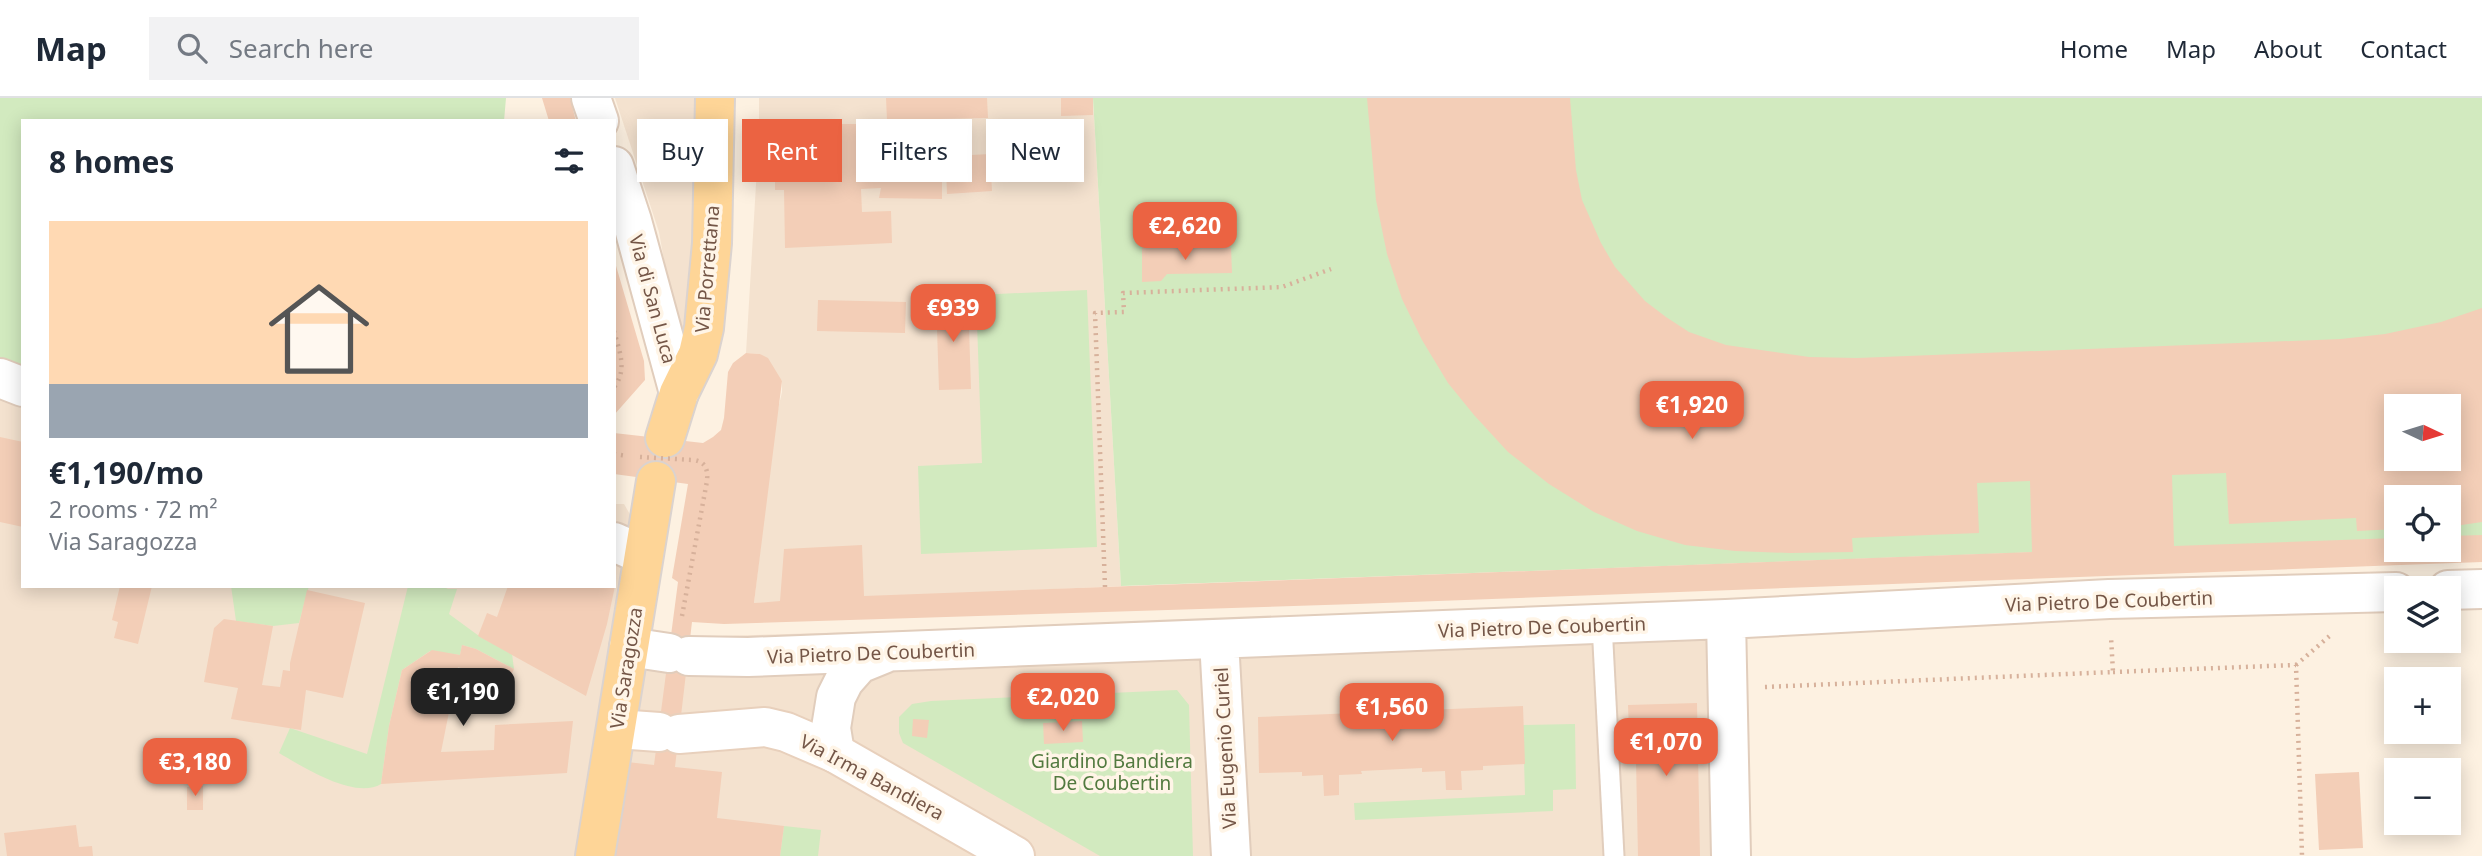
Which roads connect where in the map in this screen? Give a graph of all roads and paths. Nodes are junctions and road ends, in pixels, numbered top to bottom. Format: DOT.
graph roads {
  1 [pos="591,98"];
  2 [pos="715,98"];
  3 [pos="598,119"];
  4 [pos="616,172"];
  5 [pos="1331,269"];
  6 [pos="616,339"];
  7 [pos="0,378"];
  8 [pos="616,385"];
  9 [pos="21,386"];
  10 [pos="679,393"];
  11 [pos="664,459"];
  12 [pos="629,548"];
  13 [pos="1105,587"];
  14 [pos="2482,589"];
  15 [pos="2461,590"];
  16 [pos="2384,592"];
  17 [pos="682,615"];
  18 [pos="1726,619"];
  19 [pos="1602,624"];
  20 [pos="2341,626"];
  21 [pos="2110,632"];
  22 [pos="1219,640"];
  23 [pos="629,647"];
  24 [pos="888,652"];
  25 [pos="2296,665"];
  26 [pos="2113,672"];
  27 [pos="1753,688"];
  28 [pos="617,729"];
  29 [pos="835,753"];
  30 [pos="595,856"];
  31 [pos="1015,856"];
  32 [pos="1231,856"];
  33 [pos="1614,856"];
  34 [pos="1731,856"];
  35 [pos="2302,856"];
  1 -- 3 [label="street"];
  2 -- 10 [label="main road, Via Porrettana"];
  4 -- 10 [label="street, Via di San Luca"];
  5 -- 13 [label="path"];
  6 -- 8 [label="path"];
  7 -- 9 [label="street"];
  10 -- 11 [label="main road, Via Saragozza"];
  11 -- 12 [label="main road, Via Saragozza"];
  11 -- 17 [label="path"];
  12 -- 23 [label="main road, Via Saragozza"];
  14 -- 15 [label="street"];
  16 -- 18 [label="street, Via Pietro De Coubertin"];
  18 -- 19 [label="street, Via Pietro De Coubertin"];
  18 -- 34 [label="street"];
  19 -- 22 [label="street, Via Pietro De Coubertin"];
  19 -- 33 [label="lane"];
  20 -- 25 [label="path"];
  21 -- 26 [label="path"];
  22 -- 24 [label="street, Via Pietro De Coubertin"];
  22 -- 32 [label="street, Via Eugenio Curiel"];
  23 -- 24 [label="street, Via Pietro De Coubertin"];
  23 -- 28 [label="main road, Via Saragozza"];
  24 -- 29 [label="street"];
  25 -- 26 [label="path"];
  25 -- 35 [label="path"];
  26 -- 27 [label="path"];
  28 -- 29 [label="street, Via Irma Bandiera"];
  28 -- 30 [label="main road, Via Saragozza"];
  29 -- 31 [label="street, Via Irma Bandiera"];
}
